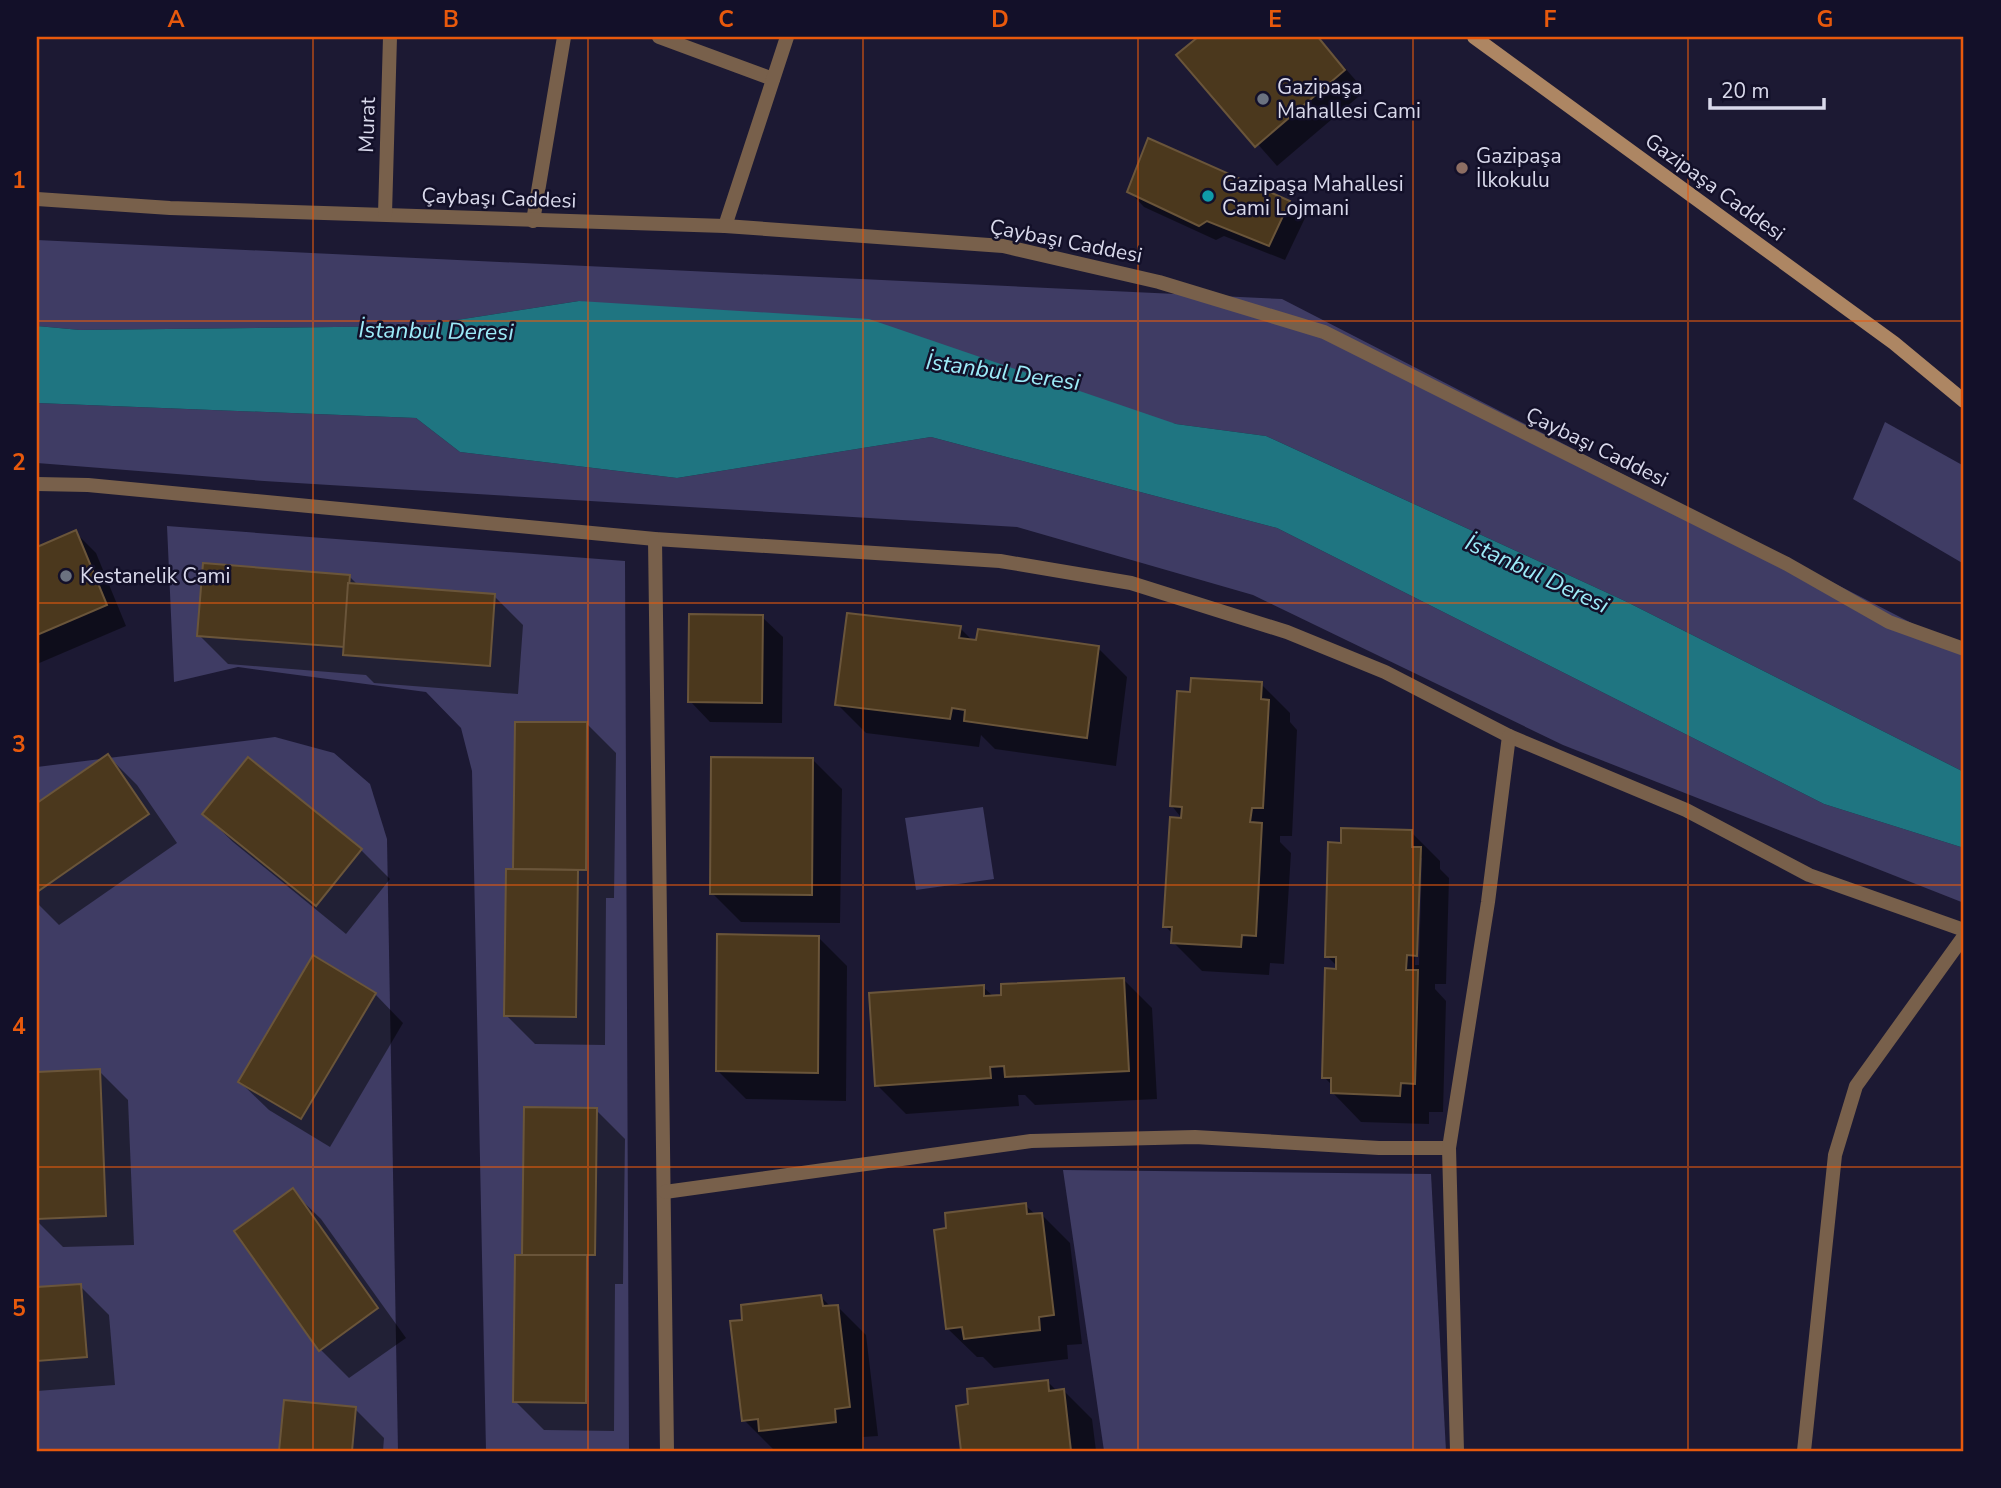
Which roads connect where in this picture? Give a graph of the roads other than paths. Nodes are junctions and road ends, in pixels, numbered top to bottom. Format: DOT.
graph roads {
  1 [pos="390,37"];
  2 [pos="564,37"];
  3 [pos="659,37"];
  4 [pos="787,37"];
  5 [pos="1474,37"];
  6 [pos="773,79"];
  7 [pos="37,199"];
  8 [pos="385,215"];
  9 [pos="533,221"];
  10 [pos="725,226"];
  11 [pos="1928,374"];
  12 [pos="1964,389"];
  13 [pos="1964,401"];
  14 [pos="37,484"];
  15 [pos="655,540"];
  16 [pos="1964,649"];
  17 [pos="1509,736"];
  18 [pos="1964,930"];
  19 [pos="1964,936"];
  20 [pos="1449,1148"];
  21 [pos="666,1192"];
  22 [pos="667,1451"];
  23 [pos="1457,1451"];
  24 [pos="1804,1451"];
  1 -- 8 [label="street, Murat"];
  2 -- 9 [label="street"];
  3 -- 6 [label="street"];
  4 -- 6 [label="street"];
  5 -- 11 [label="street, Gazipaşa Caddesi"];
  6 -- 10 [label="street"];
  7 -- 8 [label="street, Çaybaşı Caddesi"];
  8 -- 9 [label="street, Çaybaşı Caddesi"];
  9 -- 10 [label="street, Çaybaşı Caddesi"];
  10 -- 16 [label="street, Çaybaşı Caddesi"];
  11 -- 12 [label="street, Gazipaşa Caddesi"];
  11 -- 13 [label="street, Gazipaşa Caddesi"];
  14 -- 15 [label="street"];
  15 -- 17 [label="street"];
  15 -- 21 [label="street"];
  17 -- 18 [label="street"];
  17 -- 20 [label="street"];
  19 -- 24 [label="street"];
  20 -- 21 [label="street"];
  20 -- 23 [label="street"];
  21 -- 22 [label="street"];
}
